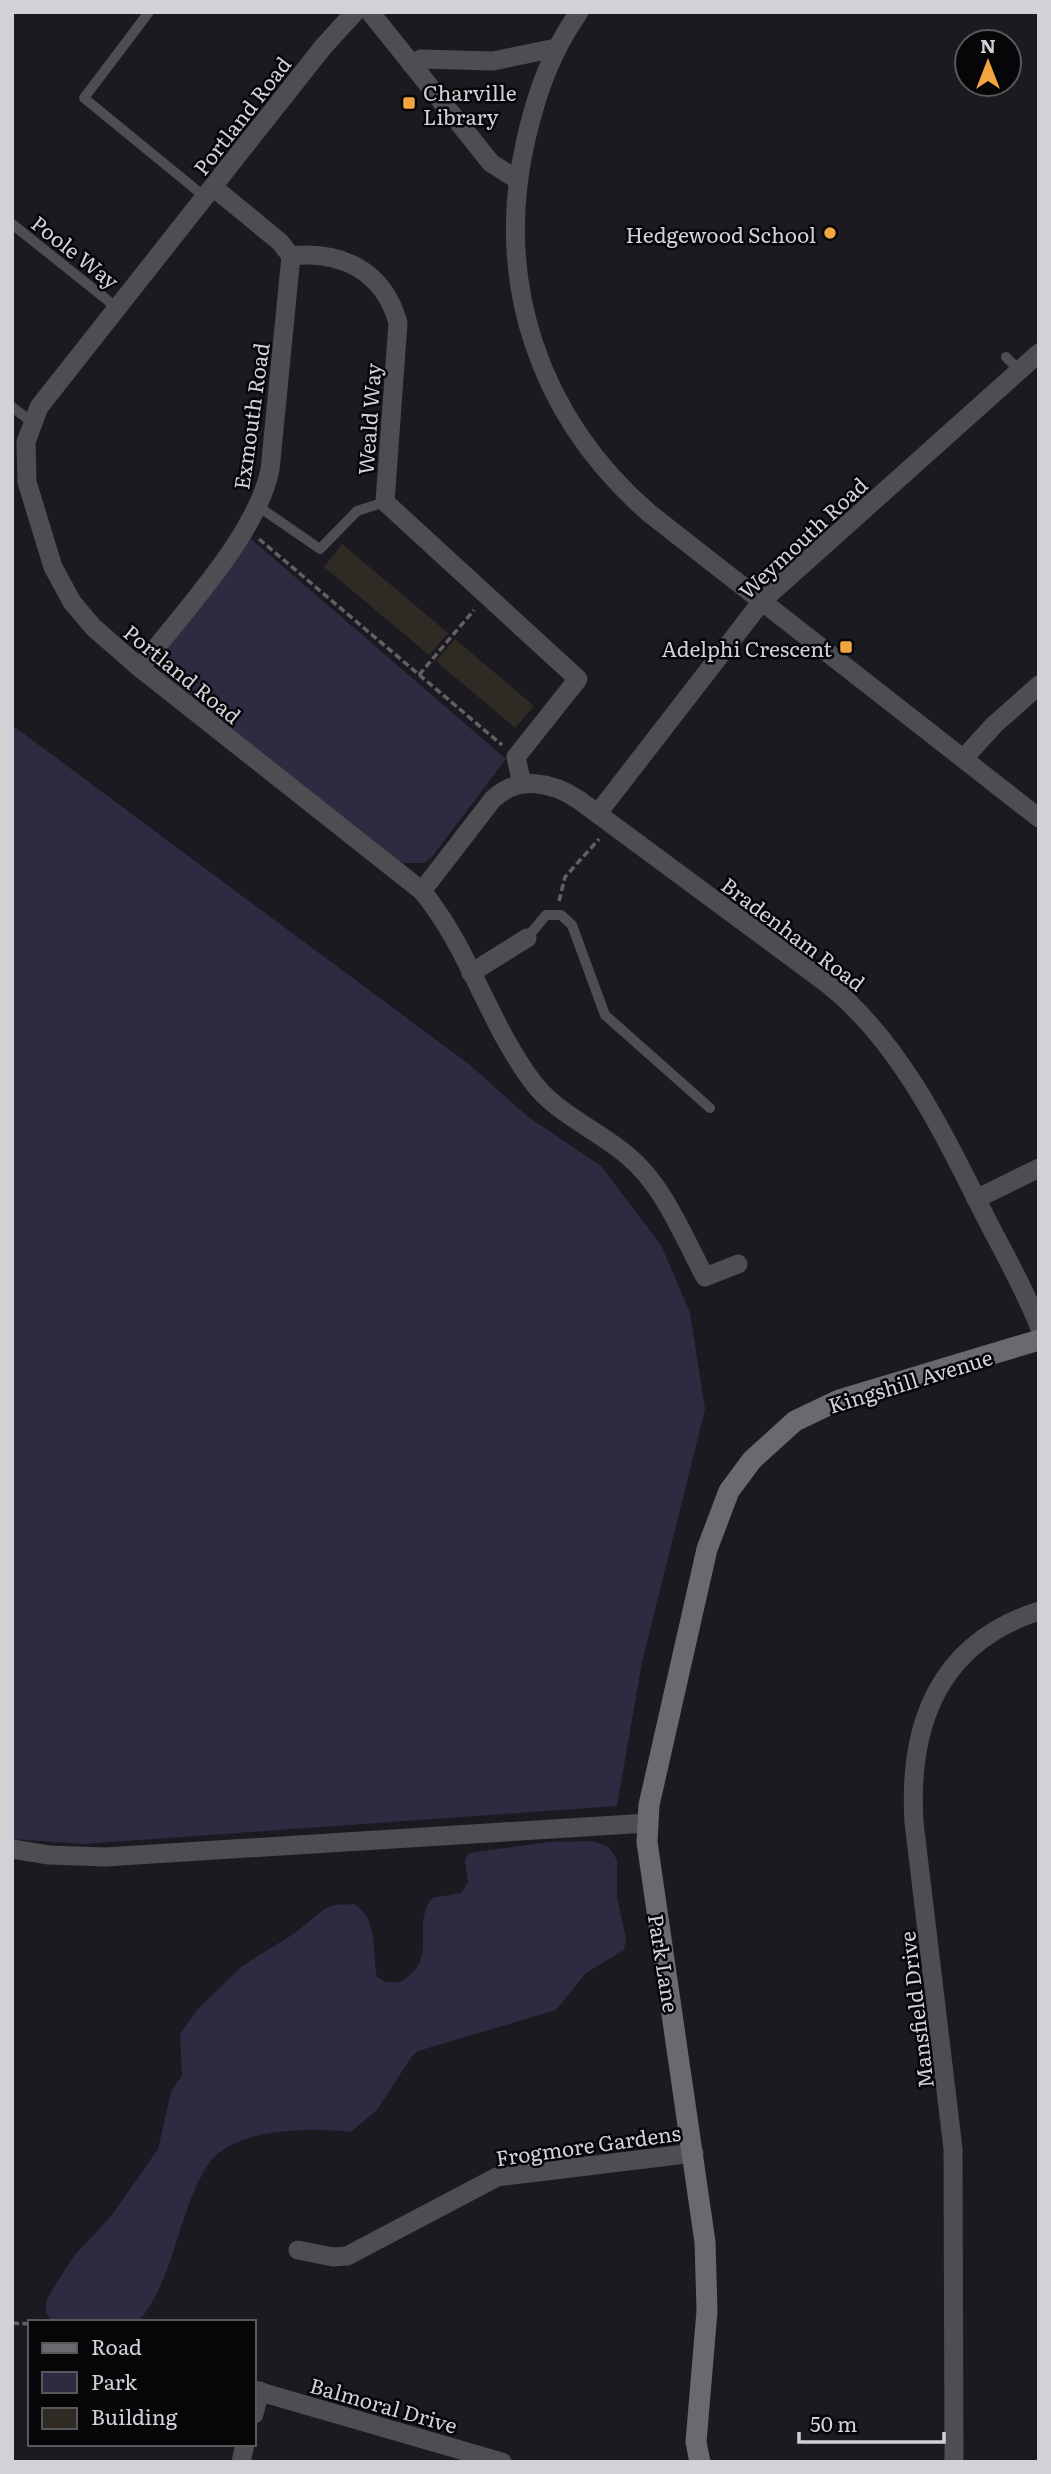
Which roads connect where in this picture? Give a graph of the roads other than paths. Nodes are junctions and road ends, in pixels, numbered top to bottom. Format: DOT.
graph roads {
  1 [pos="149,12"];
  2 [pos="355,12"];
  3 [pos="370,12"];
  4 [pos="579,12"];
  5 [pos="556,48"];
  6 [pos="411,64"];
  7 [pos="518,180"];
  8 [pos="209,192"];
  9 [pos="12,224"];
  10 [pos="291,256"];
  11 [pos="116,307"];
  12 [pos="1039,353"];
  13 [pos="12,407"];
  14 [pos="32,422"];
  15 [pos="386,502"];
  16 [pos="259,507"];
  17 [pos="762,601"];
  18 [pos="140,668"];
  19 [pos="1039,685"];
  20 [pos="964,758"];
  21 [pos="522,784"];
  22 [pos="1039,818"];
  23 [pos="605,819"];
  24 [pos="422,891"];
  25 [pos="527,938"];
  26 [pos="471,972"];
  27 [pos="710,1108"];
  28 [pos="1039,1168"];
  29 [pos="976,1199"];
  30 [pos="738,1264"];
  31 [pos="1039,1326"];
  32 [pos="1039,1340"];
  33 [pos="729,1491"];
  34 [pos="1039,1611"];
  35 [pos="648,1823"];
  36 [pos="12,1849"];
  37 [pos="694,2153"];
  38 [pos="298,2250"];
  39 [pos="257,2390"];
  40 [pos="698,2452"];
  41 [pos="502,2462"];
  42 [pos="685,2462"];
  43 [pos="954,2462"];
  1 -- 8 [label="lane"];
  2 -- 8 [label="street, Portland Road"];
  3 -- 6 [label="street"];
  4 -- 5 [label="street"];
  5 -- 6 [label="street"];
  5 -- 7 [label="street"];
  6 -- 7 [label="street"];
  7 -- 17 [label="street"];
  8 -- 10 [label="street"];
  8 -- 11 [label="street, Portland Road"];
  9 -- 11 [label="lane, Poole Way"];
  10 -- 15 [label="street, Weald Way"];
  10 -- 16 [label="street, Exmouth Road"];
  11 -- 14 [label="street, Portland Road"];
  12 -- 17 [label="street, Weymouth Road"];
  13 -- 14 [label="lane"];
  14 -- 18 [label="street, Portland Road"];
  15 -- 16 [label="lane"];
  15 -- 21 [label="street, Weald Way"];
  16 -- 18 [label="street, Exmouth Road"];
  17 -- 20 [label="street"];
  17 -- 23 [label="street, Weymouth Road"];
  18 -- 24 [label="street, Portland Road"];
  19 -- 20 [label="street"];
  20 -- 22 [label="street"];
  21 -- 23 [label="street, Bradenham Road"];
  21 -- 24 [label="street"];
  23 -- 29 [label="street, Bradenham Road"];
  24 -- 26 [label="street, Portland Road"];
  25 -- 26 [label="street"];
  25 -- 27 [label="lane"];
  26 -- 30 [label="street, Portland Road"];
  28 -- 29 [label="street"];
  29 -- 31 [label="street, Bradenham Road"];
  32 -- 33 [label="street, Kingshill Avenue"];
  33 -- 35 [label="street, Park Lane"];
  34 -- 43 [label="street, Mansfield Drive"];
  35 -- 36 [label="street"];
  35 -- 37 [label="street, Park Lane"];
  37 -- 38 [label="street, Frogmore Gardens"];
  37 -- 40 [label="street, Park Lane"];
  39 -- 41 [label="street, Balmoral Drive"];
  40 -- 42 [label="street, Park Lane"];
}
